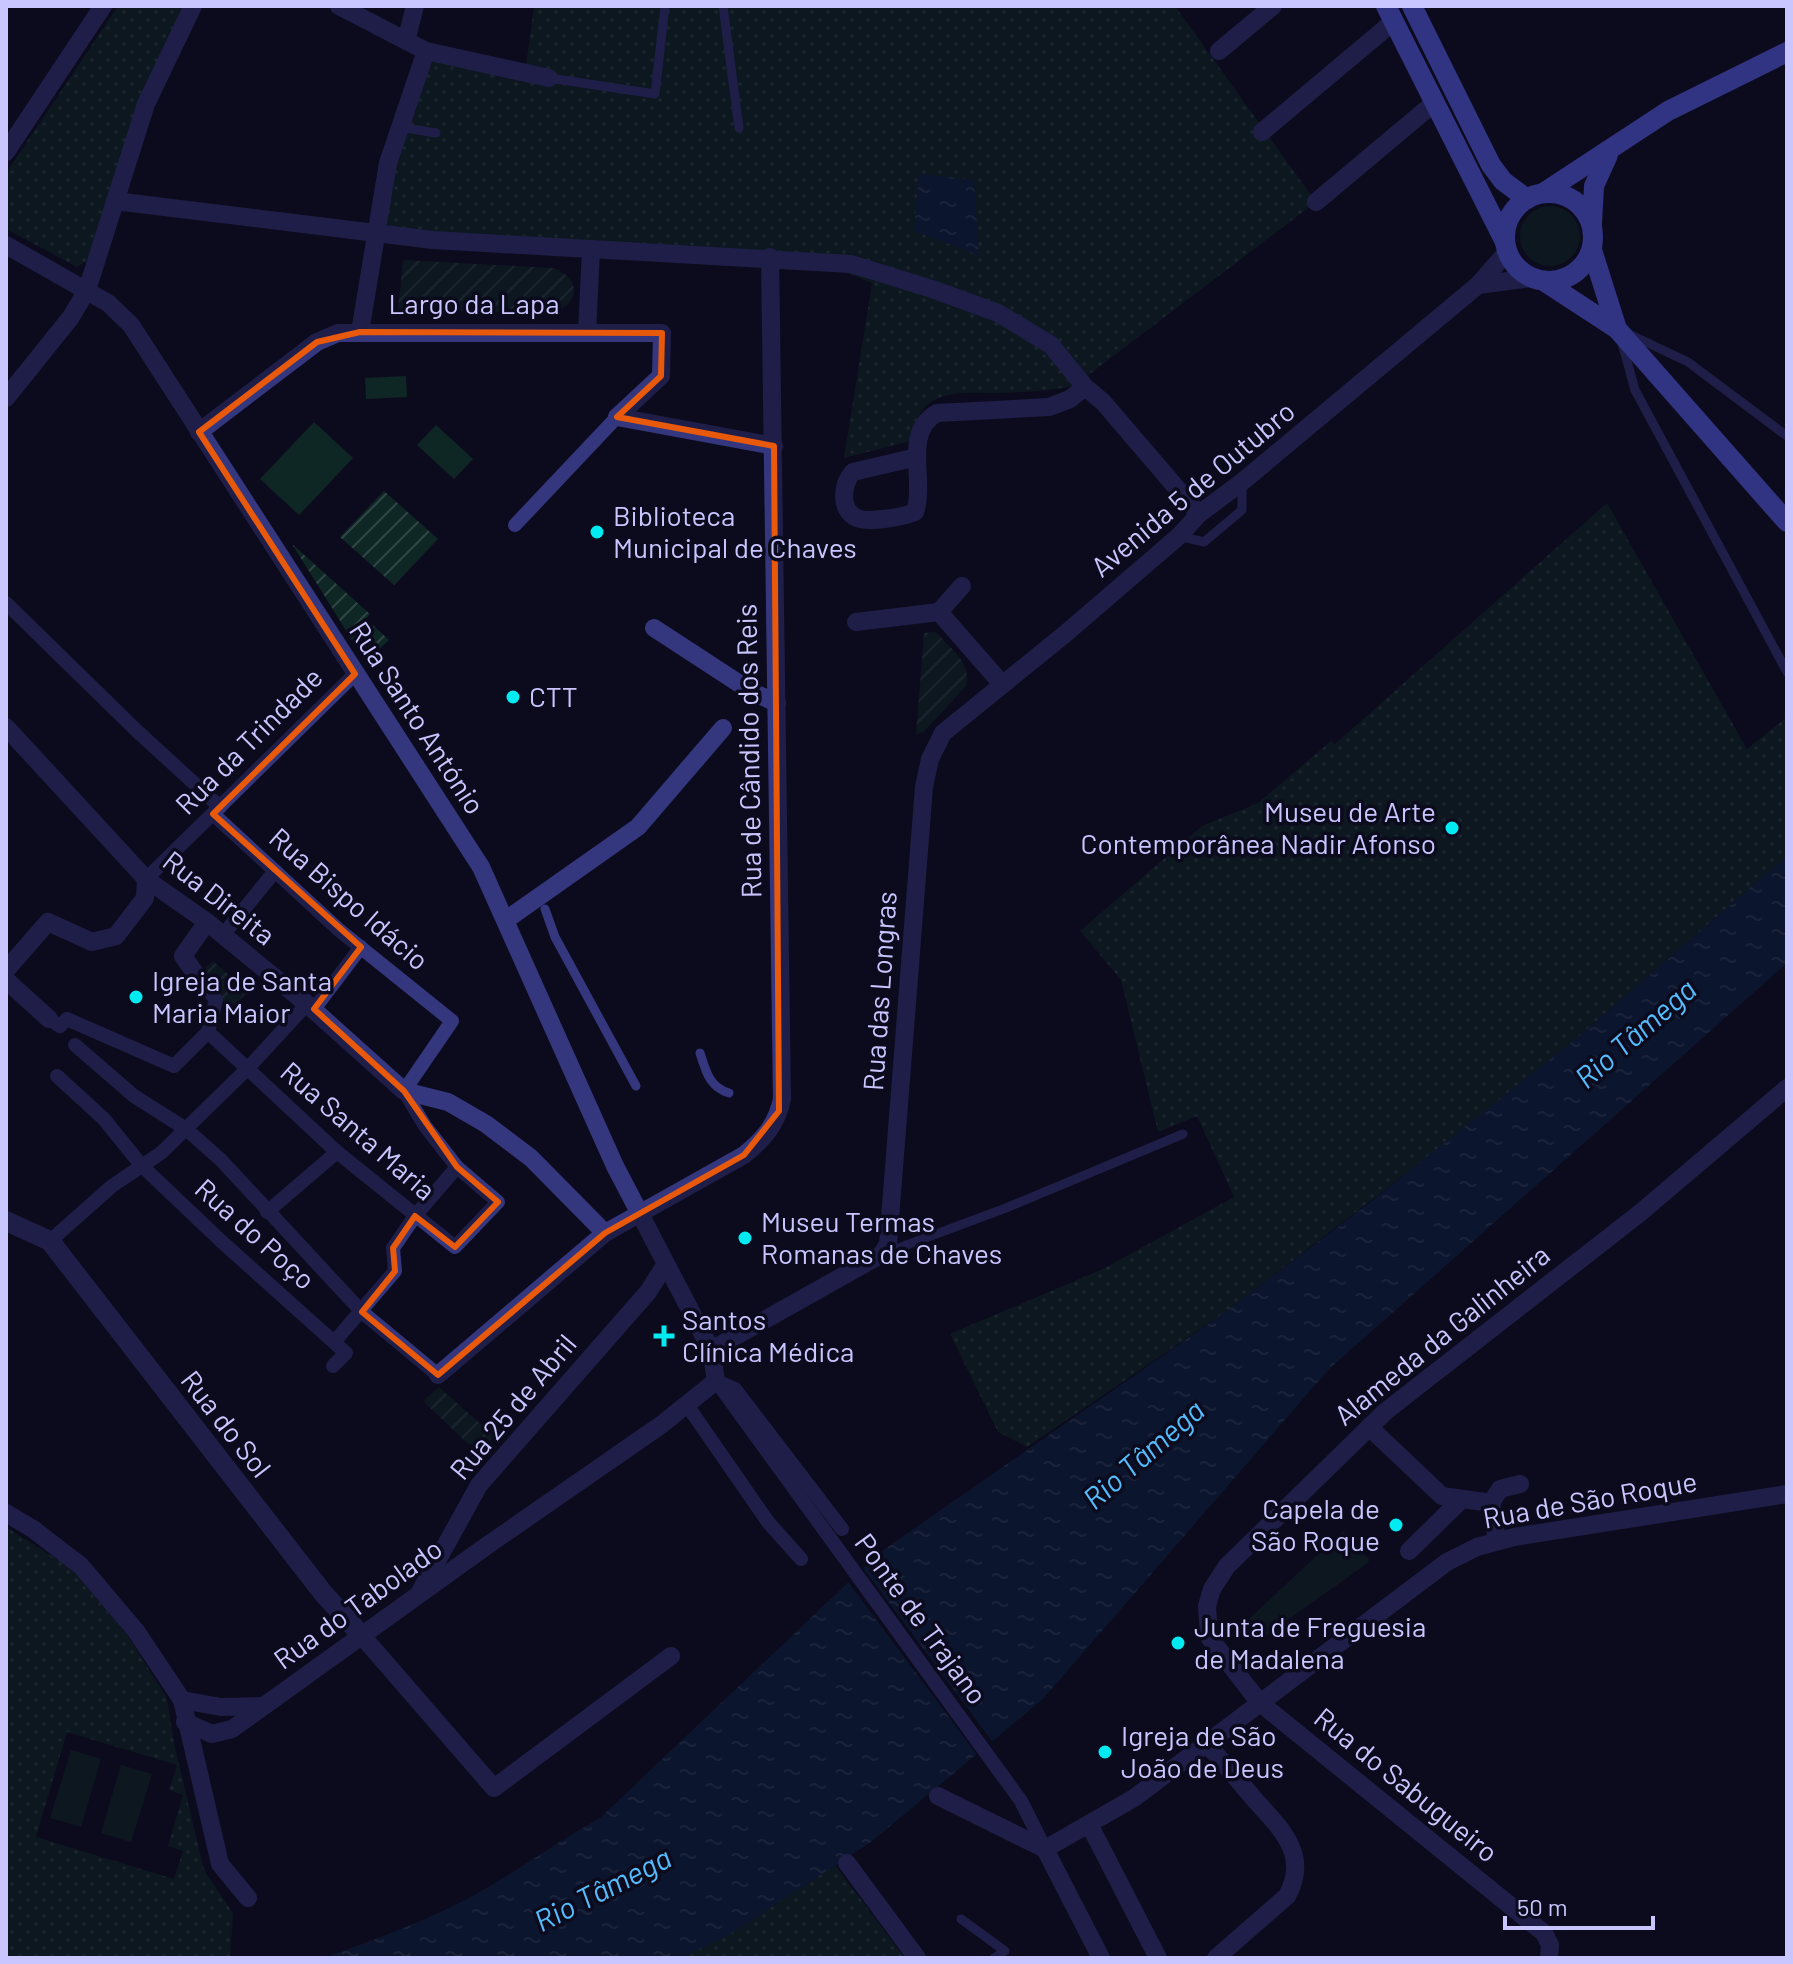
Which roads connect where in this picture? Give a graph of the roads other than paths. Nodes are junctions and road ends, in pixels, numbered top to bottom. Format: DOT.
graph roads {
  1 [pos="103,6"];
  2 [pos="193,6"];
  3 [pos="339,6"];
  4 [pos="415,6"];
  5 [pos="665,6"];
  6 [pos="723,6"];
  7 [pos="1273,6"];
  8 [pos="1412,6"];
  9 [pos="1389,14"];
  10 [pos="406,41"];
  11 [pos="426,51"];
  12 [pos="1219,51"];
  13 [pos="1787,52"];
  14 [pos="549,78"];
  15 [pos="1434,103"];
  16 [pos="400,127"];
  17 [pos="739,128"];
  18 [pos="1262,132"];
  19 [pos="436,133"];
  20 [pos="1610,151"];
  21 [pos="6,152"];
  22 [pos="1535,196"];
  23 [pos="115,201"];
  24 [pos="1316,202"];
  25 [pos="1592,224"];
  26 [pos="375,232"];
  27 [pos="6,245"];
  28 [pos="1506,247"];
  29 [pos="591,249"];
  30 [pos="1592,250"];
  31 [pos="770,257"];
  32 [pos="1538,280"];
  33 [pos="1478,285"];
  34 [pos="87,290"];
  35 [pos="1617,329"];
  36 [pos="360,332"];
  37 [pos="587,333"];
  38 [pos="1085,387"];
  39 [pos="6,398"];
  40 [pos="617,417"];
  41 [pos="199,432"];
  42 [pos="1787,436"];
  43 [pos="774,446"];
  44 [pos="917,457"];
  45 [pos="1242,482"];
  46 [pos="1199,514"];
  47 [pos="1787,522"];
  48 [pos="515,525"];
  49 [pos="1179,536"];
  50 [pos="962,586"];
  51 [pos="6,603"];
  52 [pos="939,612"];
  53 [pos="856,622"];
  54 [pos="654,628"];
  55 [pos="1787,672"];
  56 [pos="355,674"];
  57 [pos="1002,684"];
  58 [pos="777,703"];
  59 [pos="6,727"];
  60 [pos="723,728"];
  61 [pos="943,733"];
  62 [pos="217,810"];
  63 [pos="275,871"];
  64 [pos="146,879"];
  65 [pos="545,909"];
  66 [pos="506,920"];
  67 [pos="207,922"];
  68 [pos="223,935"];
  69 [pos="361,947"];
  70 [pos="6,970"];
  71 [pos="195,973"];
  72 [pos="6,980"];
  73 [pos="311,1007"];
  74 [pos="49,1019"];
  75 [pos="208,1032"];
  76 [pos="75,1045"];
  77 [pos="700,1053"];
  78 [pos="248,1068"];
  79 [pos="57,1076"];
  80 [pos="637,1082"];
  81 [pos="1787,1088"];
  82 [pos="404,1091"];
  83 [pos="729,1093"];
  84 [pos="186,1129"];
  85 [pos="1183,1134"];
  86 [pos="337,1152"];
  87 [pos="141,1165"];
  88 [pos="457,1167"];
  89 [pos="267,1212"];
  90 [pos="640,1213"];
  91 [pos="415,1216"];
  92 [pos="6,1221"];
  93 [pos="605,1233"];
  94 [pos="50,1241"];
  95 [pos="882,1254"];
  96 [pos="666,1264"];
  97 [pos="362,1312"];
  98 [pos="335,1341"];
  99 [pos="711,1350"];
  100 [pos="333,1366"];
  101 [pos="438,1375"];
  102 [pos="716,1381"];
  103 [pos="687,1405"];
  104 [pos="1369,1427"];
  105 [pos="1520,1484"];
  106 [pos="1787,1494"];
  107 [pos="1462,1499"];
  108 [pos="1491,1503"];
  109 [pos="6,1513"];
  110 [pos="456,1526"];
  111 [pos="842,1529"];
  112 [pos="1497,1541"];
  113 [pos="485,1547"];
  114 [pos="1409,1551"];
  115 [pos="801,1559"];
  116 [pos="417,1597"];
  117 [pos="363,1637"];
  118 [pos="671,1656"];
  119 [pos="182,1700"];
  120 [pos="1259,1702"];
  121 [pos="263,1706"];
  122 [pos="185,1722"];
  123 [pos="1206,1743"];
  124 [pos="938,1796"];
  125 [pos="1089,1824"];
  126 [pos="1045,1849"];
  127 [pos="847,1863"];
  128 [pos="248,1898"];
  129 [pos="961,1919"];
  130 [pos="1550,1952"];
  131 [pos="917,1958"];
  132 [pos="994,1958"];
  133 [pos="1101,1958"];
  134 [pos="1158,1958"];
  135 [pos="1216,1958"];
  1 -- 21 [label="street"];
  2 -- 23 [label="street"];
  3 -- 10 [label="street"];
  4 -- 10 [label="street"];
  5 -- 14 [label="lane"];
  6 -- 17 [label="lane"];
  7 -- 12 [label="street"];
  8 -- 22 [label="main road"];
  9 -- 15 [label="main road"];
  9 -- 18 [label="street"];
  10 -- 11 [label="street"];
  11 -- 14 [label="street"];
  11 -- 16 [label="street"];
  13 -- 20 [label="main road"];
  15 -- 24 [label="street"];
  15 -- 28 [label="main road"];
  16 -- 19 [label="lane"];
  16 -- 26 [label="street"];
  20 -- 22 [label="main road"];
  20 -- 25 [label="main road"];
  22 -- 25 [label="main road"];
  22 -- 28 [label="main road"];
  23 -- 26 [label="street, Largo da Lapa"];
  23 -- 34 [label="street"];
  25 -- 30 [label="main road"];
  26 -- 29 [label="street, Largo da Lapa"];
  26 -- 36 [label="street"];
  27 -- 34 [label="street, Rua Santo António"];
  28 -- 32 [label="main road"];
  28 -- 33 [label="street, Avenida 5 de Outubro"];
  29 -- 31 [label="street, Largo da Lapa"];
  29 -- 37 [label="street, Largo da Lapa"];
  30 -- 32 [label="main road"];
  30 -- 35 [label="main road"];
  31 -- 38 [label="street, Largo da Lapa"];
  31 -- 43 [label="street, Rua de Cândido dos Reis"];
  32 -- 33 [label="street"];
  32 -- 35 [label="main road"];
  33 -- 45 [label="street, Avenida 5 de Outubro"];
  34 -- 39 [label="street"];
  34 -- 41 [label="street, Rua Santo António"];
  35 -- 42 [label="lane"];
  35 -- 47 [label="main road"];
  35 -- 55 [label="lane"];
  36 -- 37 [label="street, Largo da Lapa"];
  36 -- 41 [label="street, Largo da Lapa"];
  37 -- 40 [label="street, Largo da Lapa"];
  38 -- 44 [label="street"];
  38 -- 46 [label="street, Largo da Lapa"];
  40 -- 43 [label="street"];
  40 -- 48 [label="street"];
  41 -- 56 [label="street, Rua Santo António"];
  43 -- 58 [label="street, Rua de Cândido dos Reis"];
  44 -- 44 [label="street"];
  45 -- 46 [label="street, Avenida 5 de Outubro"];
  45 -- 49 [label="lane"];
  46 -- 49 [label="street, Avenida 5 de Outubro"];
  49 -- 57 [label="street, Avenida 5 de Outubro"];
  50 -- 52 [label="street"];
  51 -- 62 [label="street, Rua Bispo Idácio"];
  52 -- 53 [label="street"];
  52 -- 57 [label="street"];
  54 -- 58 [label="street"];
  56 -- 62 [label="street, Rua da Trindade"];
  56 -- 66 [label="street, Rua Santo António"];
  57 -- 61 [label="street, Avenida 5 de Outubro"];
  58 -- 90 [label="street, Rua de Cândido dos Reis"];
  59 -- 64 [label="street, Rua Direita"];
  60 -- 66 [label="street"];
  61 -- 95 [label="street, Rua das Longras"];
  62 -- 63 [label="street, Rua Bispo Idácio"];
  62 -- 64 [label="street, Rua da Trindade"];
  63 -- 68 [label="street"];
  63 -- 69 [label="street, Rua Bispo Idácio"];
  64 -- 67 [label="street, Rua Direita"];
  64 -- 70 [label="street"];
  65 -- 80 [label="lane"];
  66 -- 90 [label="street, Rua Santo António"];
  67 -- 68 [label="street, Rua Direita"];
  67 -- 71 [label="street"];
  68 -- 73 [label="street, Rua Direita"];
  69 -- 73 [label="street"];
  69 -- 82 [label="street, Rua Bispo Idácio"];
  71 -- 75 [label="street"];
  72 -- 74 [label="street"];
  73 -- 78 [label="street"];
  73 -- 82 [label="street, Rua Direita"];
  74 -- 75 [label="street"];
  75 -- 78 [label="street, Rua Santa Maria"];
  76 -- 84 [label="street"];
  77 -- 83 [label="lane"];
  78 -- 84 [label="street"];
  78 -- 86 [label="street, Rua Santa Maria"];
  79 -- 87 [label="street, Rua do Poço"];
  81 -- 104 [label="street, Alameda da Galinheira"];
  82 -- 88 [label="street"];
  82 -- 93 [label="street, Rua Direita"];
  84 -- 87 [label="street"];
  84 -- 89 [label="street"];
  85 -- 95 [label="lane"];
  86 -- 89 [label="street"];
  86 -- 91 [label="street, Rua Santa Maria"];
  87 -- 94 [label="street"];
  87 -- 98 [label="street, Rua do Poço"];
  88 -- 91 [label="street"];
  88 -- 91 [label="street, Rua Santa Maria"];
  89 -- 97 [label="street"];
  90 -- 93 [label="street"];
  90 -- 96 [label="street, Rua Santo António"];
  91 -- 97 [label="street"];
  92 -- 94 [label="street"];
  93 -- 101 [label="street"];
  94 -- 117 [label="street, Rua do Sol"];
  95 -- 99 [label="street"];
  96 -- 99 [label="street, Rua Santo António"];
  96 -- 110 [label="street, Rua 25 de Abril"];
  97 -- 98 [label="street"];
  97 -- 101 [label="street"];
  98 -- 100 [label="street"];
  99 -- 102 [label="street, Rua Santo António"];
  102 -- 103 [label="street, Rua do Tabolado"];
  102 -- 111 [label="street"];
  102 -- 126 [label="street, Ponte de Trajano"];
  103 -- 113 [label="street, Rua do Tabolado"];
  103 -- 115 [label="street"];
  104 -- 107 [label="street"];
  104 -- 120 [label="street, Alameda da Galinheira"];
  105 -- 108 [label="street"];
  106 -- 112 [label="street, Rua de São Roque"];
  107 -- 108 [label="street"];
  107 -- 114 [label="street"];
  108 -- 112 [label="street"];
  109 -- 119 [label="street"];
  110 -- 113 [label="street"];
  110 -- 116 [label="street, Rua 25 de Abril"];
  112 -- 120 [label="street, Rua de São Roque"];
  113 -- 116 [label="street, Rua do Tabolado"];
  116 -- 117 [label="street, Rua do Tabolado"];
  117 -- 118 [label="street"];
  117 -- 121 [label="street, Rua do Tabolado"];
  119 -- 121 [label="street"];
  119 -- 122 [label="street"];
  120 -- 123 [label="street, Rua de São Roque"];
  120 -- 130 [label="street, Rua do Sabugueiro"];
  121 -- 122 [label="street, Rua do Tabolado"];
  122 -- 128 [label="street"];
  123 -- 125 [label="street, Rua de São Roque"];
  123 -- 135 [label="street"];
  124 -- 126 [label="street"];
  125 -- 126 [label="street, Rua de São Roque"];
  125 -- 134 [label="street"];
  126 -- 133 [label="street"];
  127 -- 131 [label="street"];
  129 -- 132 [label="lane"];
}
